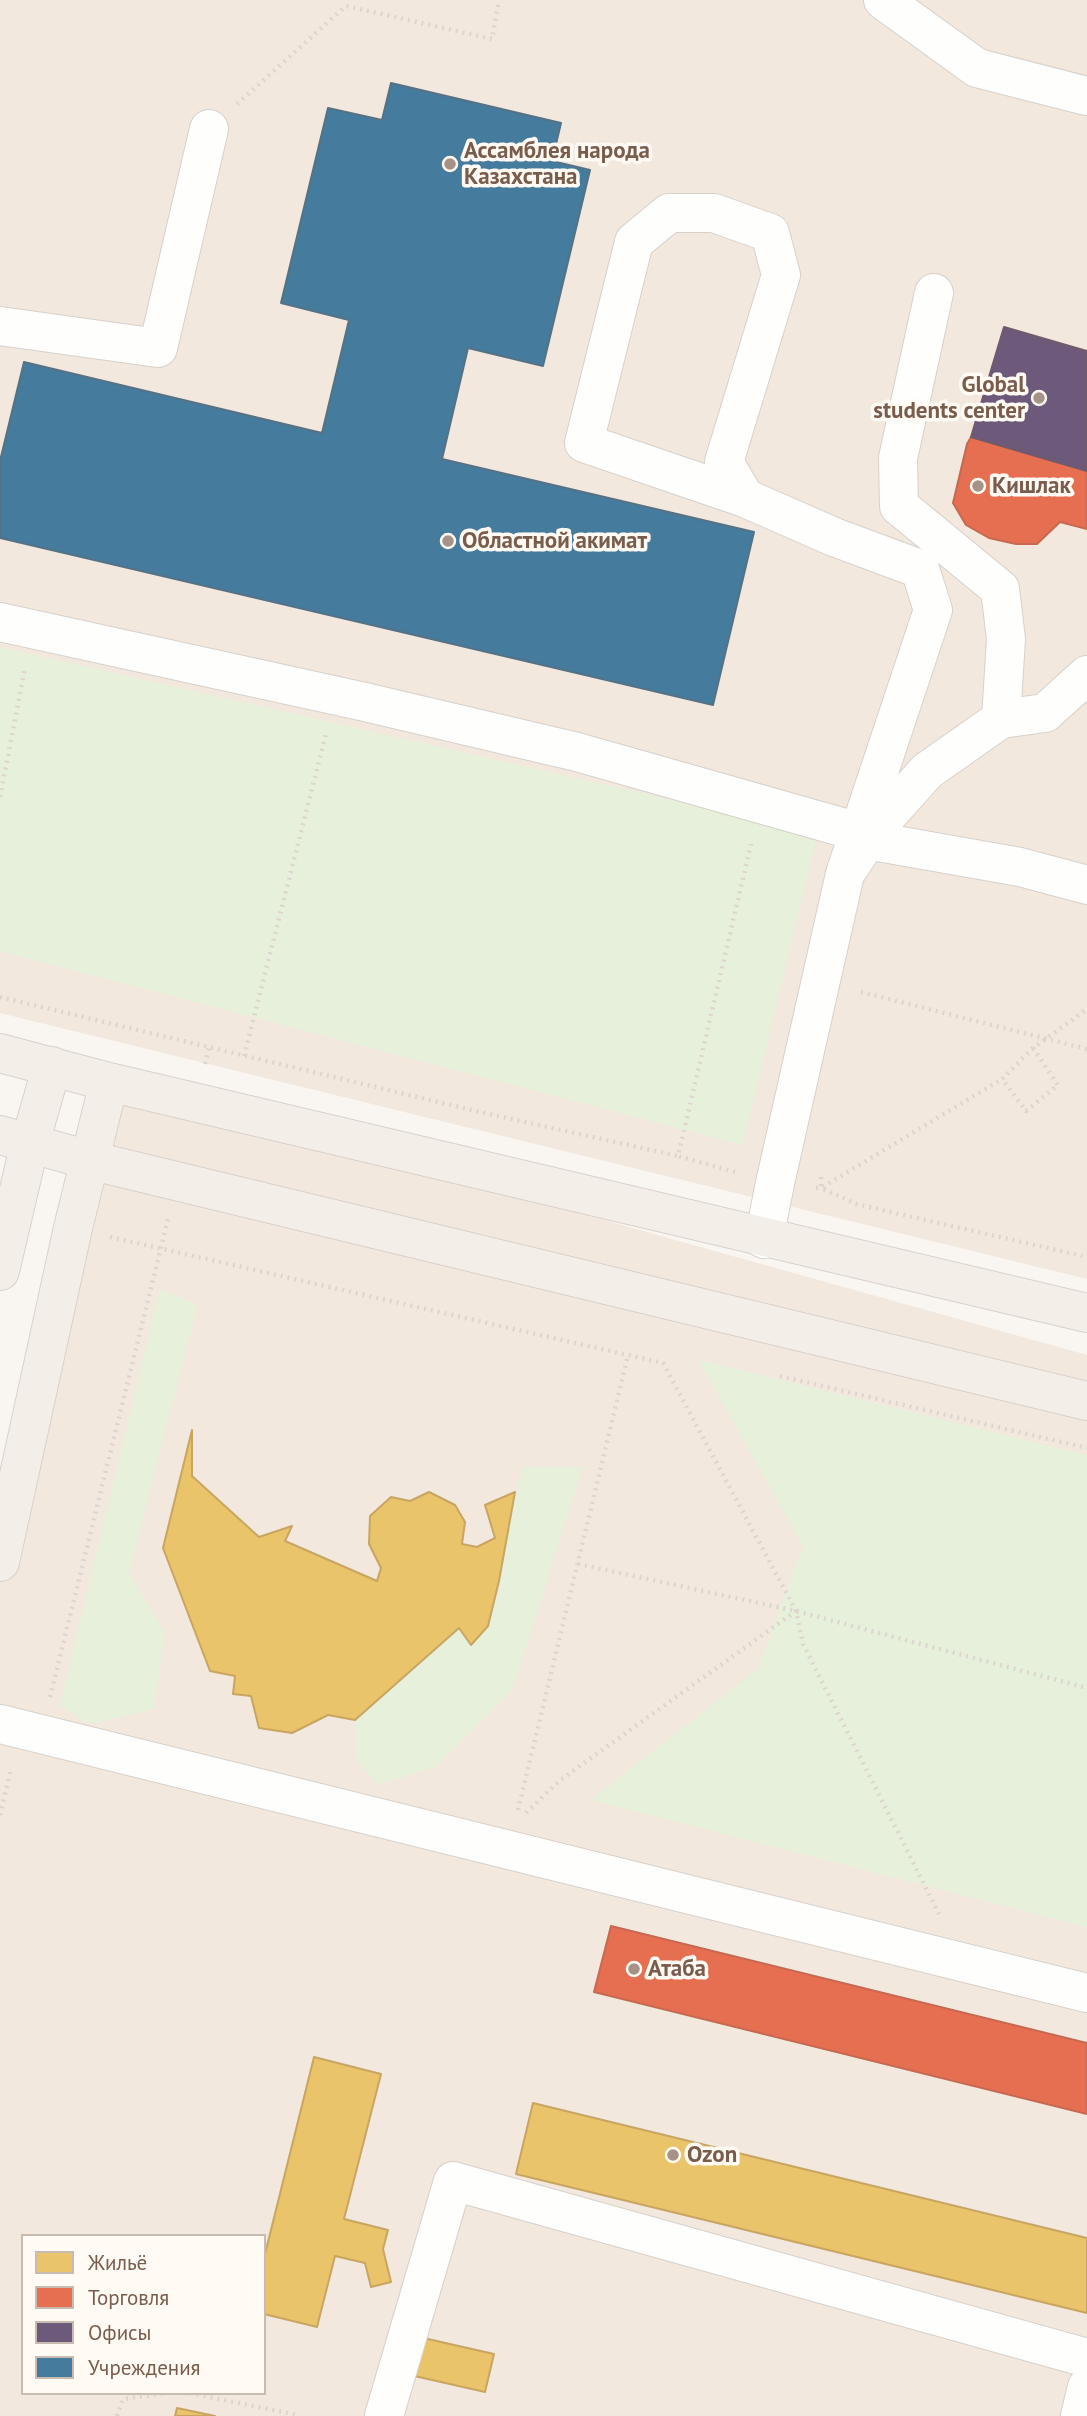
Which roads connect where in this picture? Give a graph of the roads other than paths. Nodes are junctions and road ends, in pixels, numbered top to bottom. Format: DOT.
graph roads {
  1 [pos="883,0"];
  2 [pos="1087,96"];
  3 [pos="209,129"];
  4 [pos="934,293"];
  5 [pos="0,326"];
  6 [pos="745,498"];
  7 [pos="16,626"];
  8 [pos="1087,675"];
  9 [pos="1001,719"];
  10 [pos="863,836"];
  11 [pos="1087,885"];
  12 [pos="0,1053"];
  13 [pos="52,1066"];
  14 [pos="109,1082"];
  15 [pos="15,1139"];
  16 [pos="89,1160"];
  17 [pos="764,1238"];
  18 [pos="0,1271"];
  19 [pos="1087,1313"];
  20 [pos="1087,1401"];
  21 [pos="0,1562"];
  22 [pos="10,1726"];
  23 [pos="1087,1993"];
  24 [pos="1087,2358"];
  25 [pos="1087,2388"];
  26 [pos="384,2416"];
  27 [pos="1080,2416"];
  1 -- 2 [label="street"];
  3 -- 5 [label="street"];
  4 -- 9 [label="street"];
  6 -- 6 [label="street"];
  6 -- 10 [label="street"];
  7 -- 10 [label="street"];
  8 -- 9 [label="street"];
  9 -- 10 [label="street"];
  10 -- 11 [label="street"];
  10 -- 17 [label="street"];
  12 -- 13 [label="main road"];
  13 -- 14 [label="main road"];
  13 -- 15 [label="main road"];
  14 -- 16 [label="main road"];
  14 -- 17 [label="main road"];
  15 -- 16 [label="main road"];
  15 -- 18 [label="main road"];
  16 -- 20 [label="main road"];
  16 -- 21 [label="main road"];
  17 -- 19 [label="main road"];
  22 -- 23 [label="street"];
  24 -- 26 [label="street"];
  25 -- 27 [label="street"];
}
